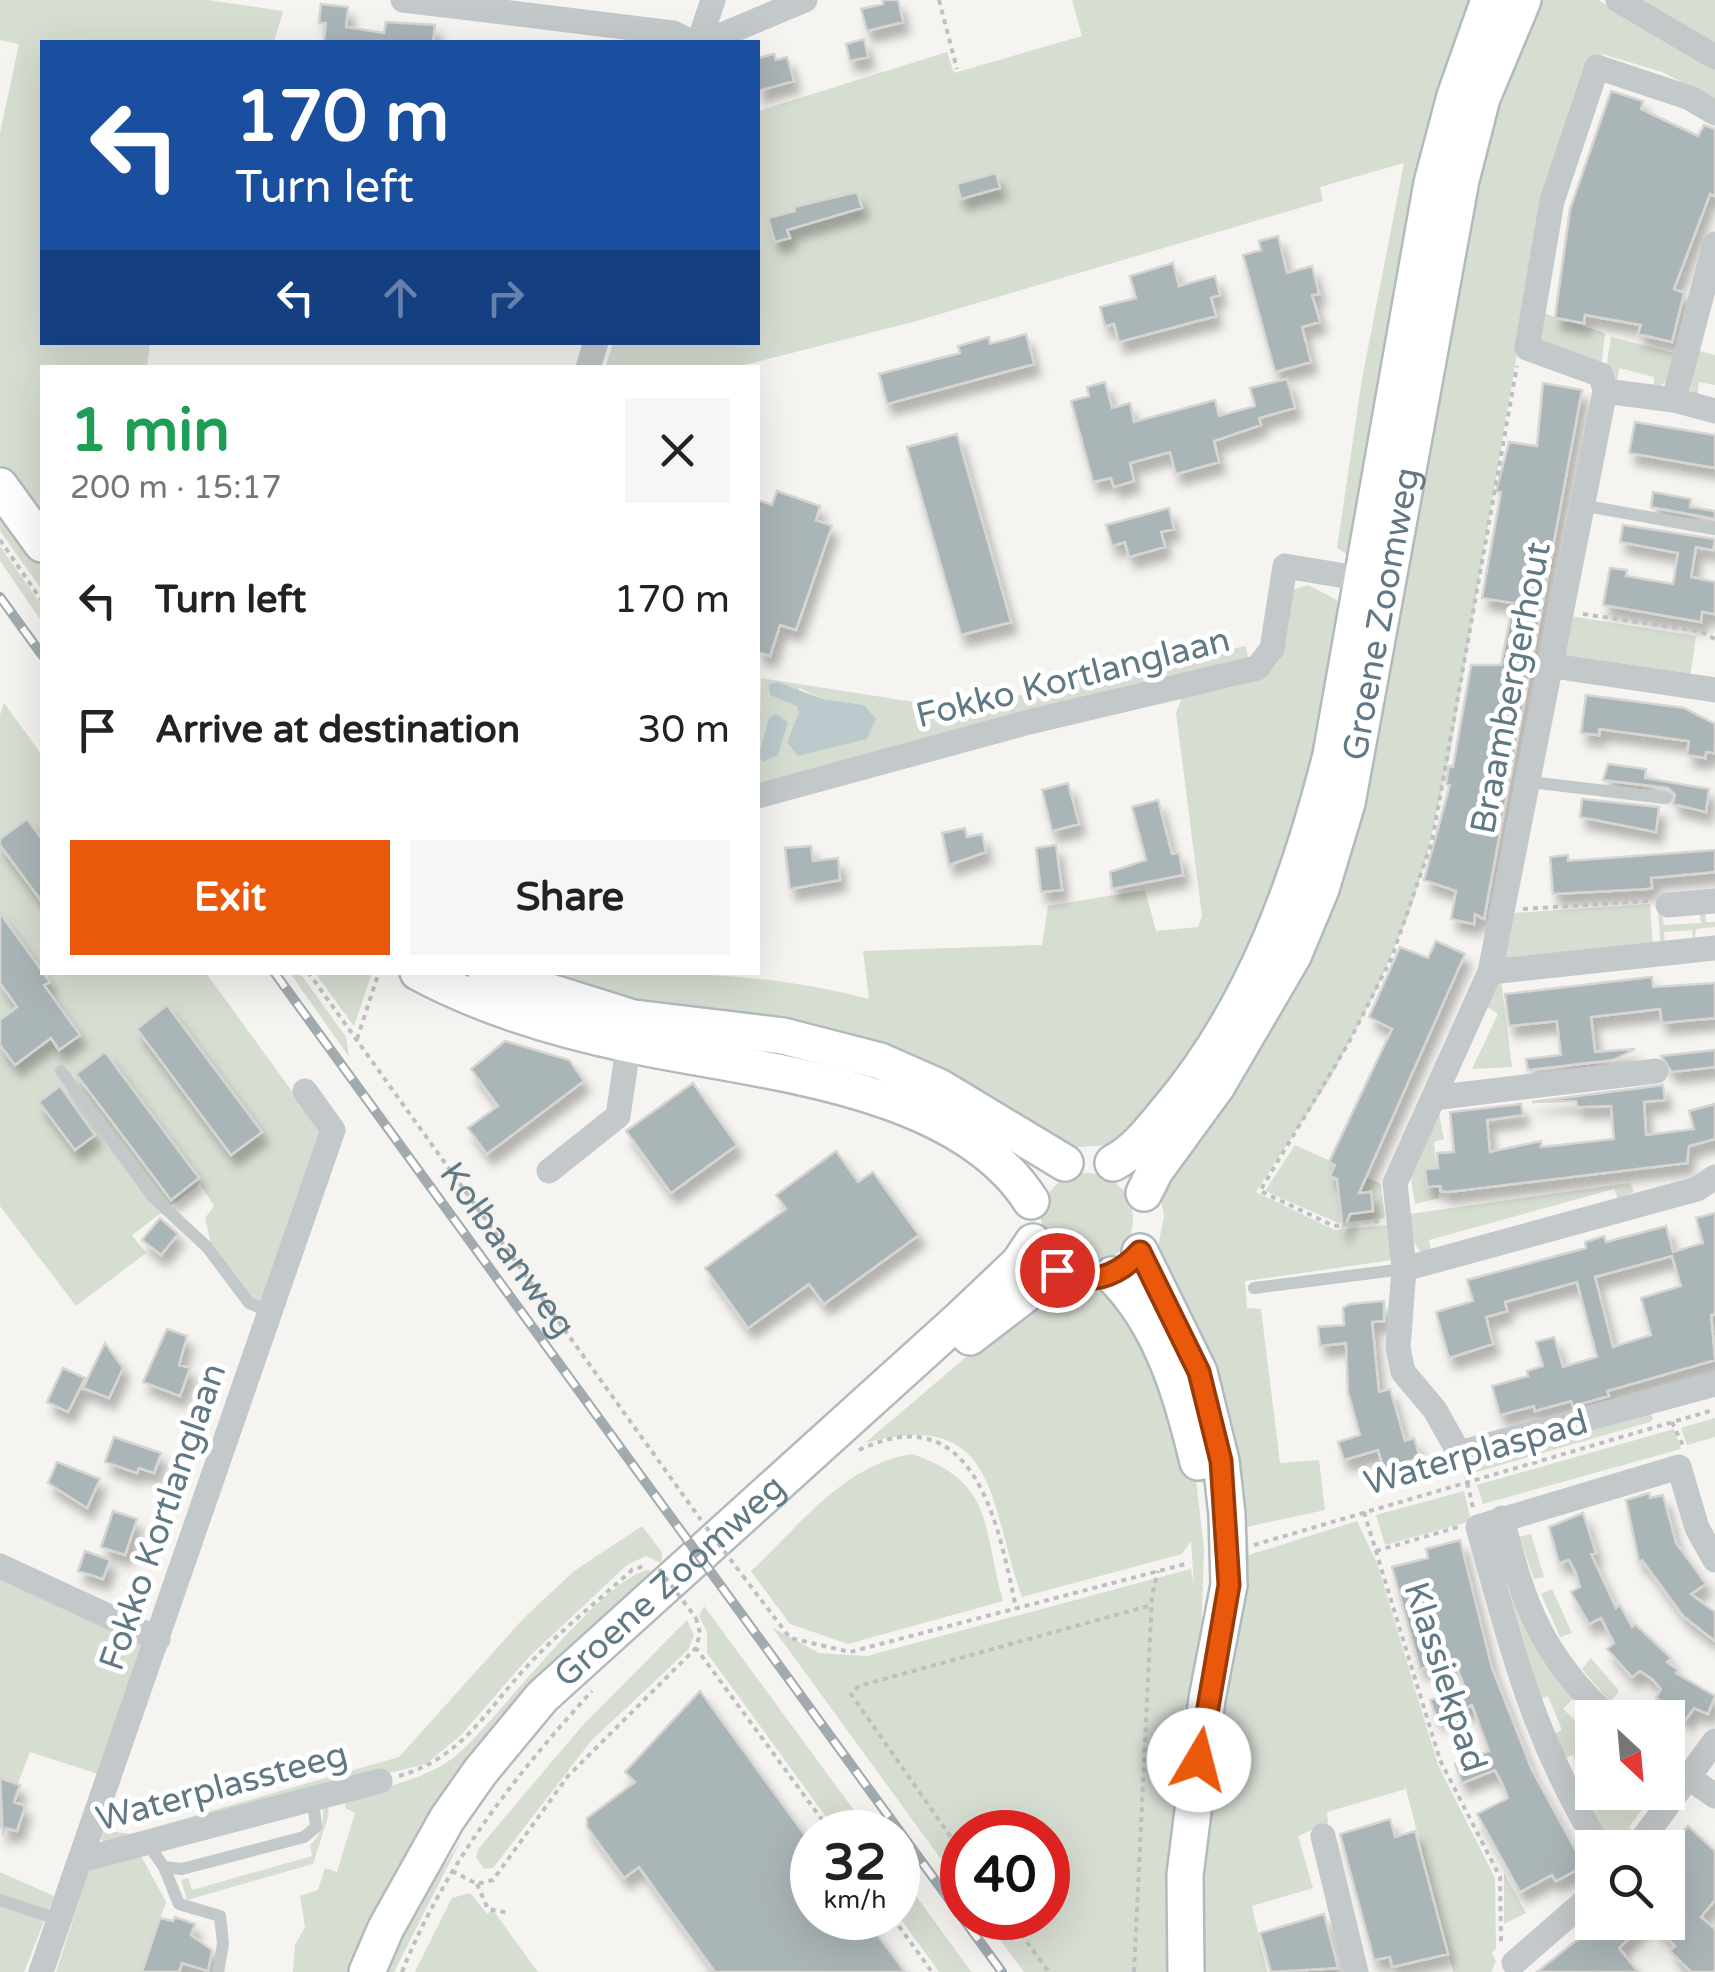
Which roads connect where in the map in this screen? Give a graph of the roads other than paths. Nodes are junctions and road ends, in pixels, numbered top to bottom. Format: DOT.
graph roads {
  1 [pos="403,0"];
  2 [pos="714,0"];
  3 [pos="805,0"];
  4 [pos="1489,0"];
  5 [pos="1523,0"];
  6 [pos="1618,0"];
  7 [pos="462,4"];
  8 [pos="693,40"];
  9 [pos="700,40"];
  10 [pos="704,40"];
  11 [pos="1710,52"];
  12 [pos="1715,113"];
  13 [pos="1715,244"];
  14 [pos="1605,392"];
  15 [pos="1674,400"];
  16 [pos="1715,411"];
  17 [pos="0,486"];
  18 [pos="1581,504"];
  19 [pos="1715,529"];
  20 [pos="40,541"];
  21 [pos="1375,581"];
  22 [pos="1554,666"];
  23 [pos="1715,690"];
  24 [pos="1530,782"];
  25 [pos="760,795"];
  26 [pos="1666,798"];
  27 [pos="1715,901"];
  28 [pos="1668,905"];
  29 [pos="1715,948"];
  30 [pos="1490,972"];
  31 [pos="425,975"];
  32 [pos="494,975"];
  33 [pos="631,1031"];
  34 [pos="61,1070"];
  35 [pos="1656,1071"];
  36 [pos="306,1091"];
  37 [pos="1433,1098"];
  38 [pos="1065,1163"];
  39 [pos="1113,1163"];
  40 [pos="550,1171"];
  41 [pos="1715,1176"];
  42 [pos="1144,1193"];
  43 [pos="1031,1201"];
  44 [pos="1033,1242"];
  45 [pos="1140,1252"];
  46 [pos="1404,1269"];
  47 [pos="1057,1270"];
  48 [pos="1112,1275"];
  49 [pos="1254,1288"];
  50 [pos="270,1312"];
  51 [pos="1715,1384"];
  52 [pos="1486,1522"];
  53 [pos="1715,1560"];
  54 [pos="0,1566"];
  55 [pos="158,1639"];
  56 [pos="1208,1699"];
  57 [pos="1589,1700"];
  58 [pos="1715,1742"];
  59 [pos="1685,1775"];
  60 [pos="1690,1779"];
  61 [pos="380,1781"];
  62 [pos="1715,1796"];
  63 [pos="314,1798"];
  64 [pos="1589,1830"];
  65 [pos="1650,1830"];
  66 [pos="1323,1836"];
  67 [pos="147,1843"];
  68 [pos="82,1860"];
  69 [pos="164,1867"];
  70 [pos="0,1900"];
  71 [pos="1575,1908"];
  72 [pos="60,1920"];
  73 [pos="1508,1958"];
  74 [pos="41,1972"];
  75 [pos="218,1972"];
  76 [pos="367,1972"];
  77 [pos="380,1972"];
  78 [pos="1186,1972"];
  79 [pos="1356,1972"];
  1 -- 7 [label="street"];
  2 -- 9 [label="street"];
  3 -- 10 [label="street"];
  4 -- 21 [label="main road, Groene Zoomweg"];
  5 -- 21 [label="main road, Groene Zoomweg"];
  6 -- 11 [label="street"];
  7 -- 8 [label="street"];
  12 -- 14 [label="street"];
  13 -- 15 [label="street"];
  14 -- 15 [label="street"];
  14 -- 18 [label="street, Braambergerhout"];
  15 -- 16 [label="street"];
  17 -- 20 [label="main road"];
  18 -- 19 [label="lane"];
  18 -- 22 [label="street, Braambergerhout"];
  21 -- 25 [label="street, Fokko Kortlanglaan"];
  21 -- 39 [label="main road, Groene Zoomweg"];
  21 -- 42 [label="main road, Groene Zoomweg"];
  22 -- 23 [label="street"];
  22 -- 24 [label="street, Braambergerhout"];
  24 -- 26 [label="lane"];
  24 -- 30 [label="street, Braambergerhout"];
  27 -- 28 [label="street"];
  29 -- 30 [label="street"];
  30 -- 37 [label="street, Braambergerhout"];
  31 -- 33 [label="main road"];
  32 -- 33 [label="main road"];
  33 -- 38 [label="main road"];
  33 -- 40 [label="street"];
  33 -- 43 [label="main road"];
  34 -- 50 [label="lane"];
  35 -- 37 [label="street"];
  36 -- 50 [label="street, Fokko Kortlanglaan"];
  37 -- 46 [label="street, Braambergerhout"];
  38 -- 39 [label="main road"];
  38 -- 43 [label="main road"];
  39 -- 42 [label="main road"];
  41 -- 46 [label="street"];
  42 -- 45 [label="main road"];
  43 -- 44 [label="main road"];
  44 -- 47 [label="main road"];
  44 -- 76 [label="main road, Groene Zoomweg"];
  45 -- 48 [label="main road"];
  45 -- 56 [label="main road"];
  46 -- 49 [label="lane"];
  46 -- 51 [label="street, Braambergerhout"];
  47 -- 48 [label="main road"];
  47 -- 77 [label="main road, Groene Zoomweg"];
  48 -- 56 [label="main road"];
  50 -- 55 [label="street, Fokko Kortlanglaan"];
  52 -- 53 [label="street"];
  52 -- 57 [label="street"];
  52 -- 64 [label="street"];
  54 -- 55 [label="street"];
  55 -- 68 [label="street, Fokko Kortlanglaan"];
  56 -- 78 [label="main road"];
  58 -- 60 [label="street"];
  59 -- 60 [label="street"];
  60 -- 62 [label="street"];
  60 -- 65 [label="street"];
  61 -- 63 [label="street, Waterplassteeg"];
  63 -- 67 [label="street, Waterplassteeg"];
  63 -- 69 [label="lane"];
  66 -- 79 [label="street"];
  67 -- 68 [label="street, Waterplassteeg"];
  67 -- 69 [label="lane"];
  68 -- 72 [label="street, Fokko Kortlanglaan"];
  69 -- 75 [label="lane"];
  70 -- 72 [label="lane"];
  71 -- 73 [label="street"];
  72 -- 74 [label="street, Fokko Kortlanglaan"];
}
